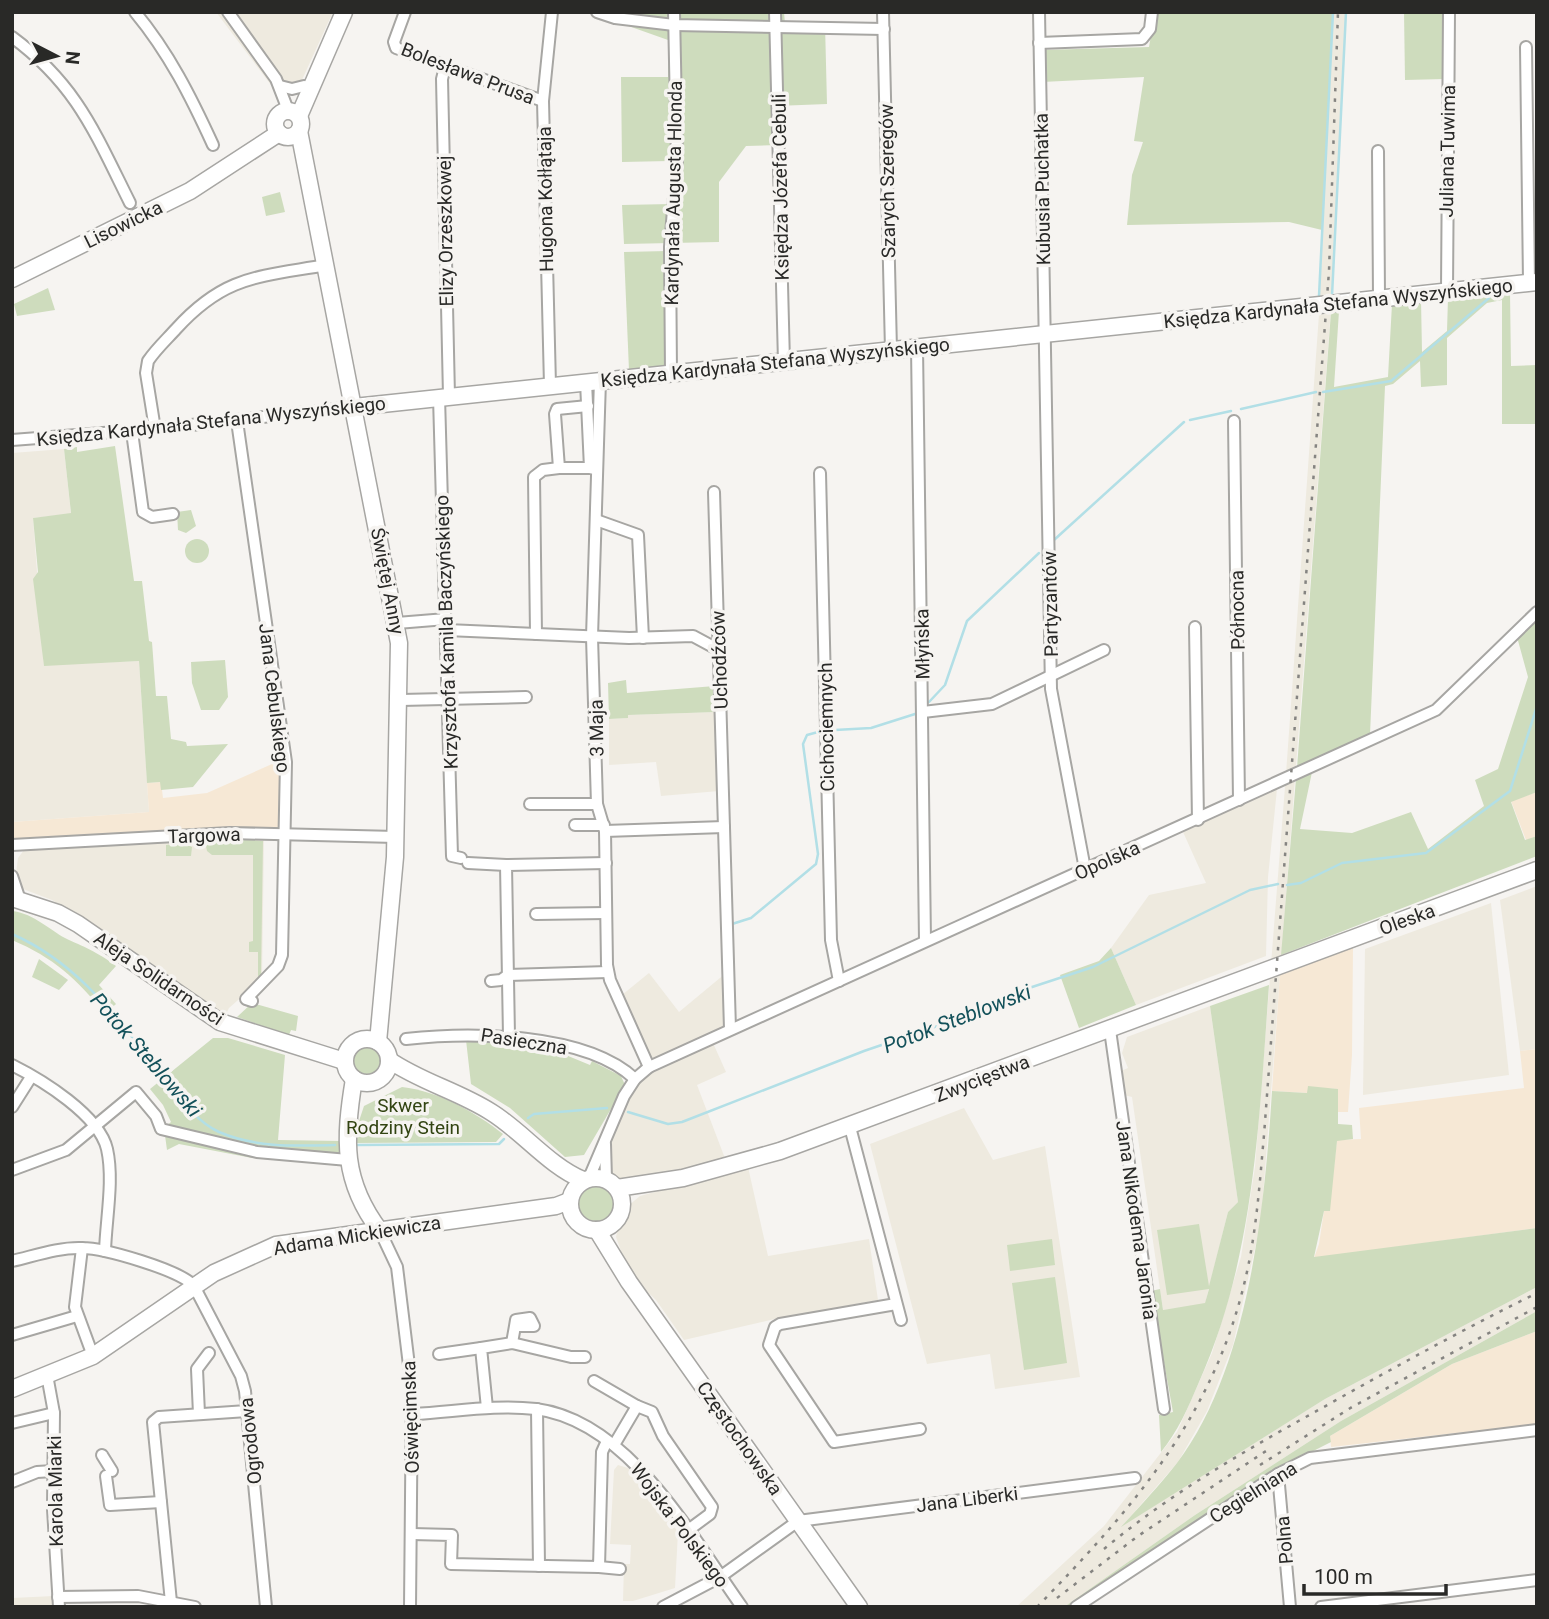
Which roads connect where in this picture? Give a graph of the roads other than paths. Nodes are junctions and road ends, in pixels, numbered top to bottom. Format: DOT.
graph roads {
  1 [pos="135,12"];
  2 [pos="228,12"];
  3 [pos="336,12"];
  4 [pos="344,12"];
  5 [pos="405,12"];
  6 [pos="552,12"];
  7 [pos="597,12"];
  8 [pos="674,12"];
  9 [pos="775,12"];
  10 [pos="883,12"];
  11 [pos="1039,12"];
  12 [pos="1152,12"];
  13 [pos="1449,12"];
  14 [pos="674,25"];
  15 [pos="777,29"];
  16 [pos="884,29"];
  17 [pos="12,37"];
  18 [pos="1039,43"];
  19 [pos="1526,47"];
  20 [pos="444,67"];
  21 [pos="280,86"];
  22 [pos="304,86"];
  23 [pos="543,101"];
  24 [pos="287,120"];
  25 [pos="213,145"];
  26 [pos="1378,151"];
  27 [pos="130,203"];
  28 [pos="326,265"];
  29 [pos="12,279"];
  30 [pos="1533,282"];
  31 [pos="1447,290"];
  32 [pos="1379,298"];
  33 [pos="1044,334"];
  34 [pos="917,348"];
  35 [pos="891,350"];
  36 [pos="784,362"];
  37 [pos="671,373"];
  38 [pos="593,381"];
  39 [pos="550,385"];
  40 [pos="444,397"];
  41 [pos="587,406"];
  42 [pos="354,407"];
  43 [pos="237,421"];
  44 [pos="1234,421"];
  45 [pos="155,429"];
  46 [pos="132,432"];
  47 [pos="12,440"];
  48 [pos="558,468"];
  49 [pos="594,468"];
  50 [pos="820,473"];
  51 [pos="714,492"];
  52 [pos="173,514"];
  53 [pos="596,520"];
  54 [pos="1537,612"];
  55 [pos="397,623"];
  56 [pos="447,624"];
  57 [pos="1195,627"];
  58 [pos="536,634"];
  59 [pos="592,637"];
  60 [pos="643,638"];
  61 [pos="719,650"];
  62 [pos="1104,650"];
  63 [pos="1050,676"];
  64 [pos="526,697"];
  65 [pos="449,699"];
  66 [pos="401,700"];
  67 [pos="923,712"];
  68 [pos="1239,800"];
  69 [pos="530,804"];
  70 [pos="597,804"];
  71 [pos="1198,820"];
  72 [pos="575,825"];
  73 [pos="724,827"];
  74 [pos="604,828"];
  75 [pos="284,835"];
  76 [pos="396,836"];
  77 [pos="12,845"];
  78 [pos="606,863"];
  79 [pos="506,865"];
  80 [pos="1085,869"];
  81 [pos="1537,870"];
  82 [pos="12,876"];
  83 [pos="16,899"];
  84 [pos="607,913"];
  85 [pos="536,914"];
  86 [pos="926,940"];
  87 [pos="1276,967"];
  88 [pos="608,972"];
  89 [pos="508,975"];
  90 [pos="491,981"];
  91 [pos="839,981"];
  92 [pos="252,1001"];
  93 [pos="730,1029"];
  94 [pos="1110,1030"];
  95 [pos="509,1036"];
  96 [pos="406,1039"];
  97 [pos="371,1040"];
  98 [pos="346,1055"];
  99 [pos="12,1065"];
  100 [pos="387,1067"];
  101 [pos="649,1067"];
  102 [pos="31,1077"];
  103 [pos="635,1079"];
  104 [pos="359,1081"];
  105 [pos="12,1107"];
  106 [pos="96,1125"];
  107 [pos="850,1127"];
  108 [pos="607,1131"];
  109 [pos="522,1134"];
  110 [pos="348,1160"];
  111 [pos="12,1170"];
  112 [pos="683,1178"];
  113 [pos="586,1179"];
  114 [pos="612,1183"];
  115 [pos="570,1197"];
  116 [pos="622,1205"];
  117 [pos="614,1222"];
  118 [pos="597,1230"];
  119 [pos="380,1231"];
  120 [pos="82,1248"];
  121 [pos="105,1251"];
  122 [pos="12,1261"];
  123 [pos="622,1270"];
  124 [pos="194,1286"];
  125 [pos="896,1304"];
  126 [pos="77,1316"];
  127 [pos="901,1320"];
  128 [pos="515,1326"];
  129 [pos="12,1335"];
  130 [pos="512,1343"];
  131 [pos="481,1348"];
  132 [pos="209,1353"];
  133 [pos="439,1354"];
  134 [pos="93,1356"];
  135 [pos="585,1357"];
  136 [pos="47,1375"];
  137 [pos="594,1381"];
  138 [pos="12,1389"];
  139 [pos="637,1406"];
  140 [pos="487,1408"];
  141 [pos="537,1409"];
  142 [pos="1164,1409"];
  143 [pos="247,1411"];
  144 [pos="54,1412"];
  145 [pos="199,1414"];
  146 [pos="414,1414"];
  147 [pos="12,1423"];
  148 [pos="920,1429"];
  149 [pos="1537,1430"];
  150 [pos="610,1443"];
  151 [pos="102,1455"];
  152 [pos="52,1471"];
  153 [pos="1278,1474"];
  154 [pos="1135,1478"];
  155 [pos="12,1482"];
  156 [pos="161,1503"];
  157 [pos="798,1521"];
  158 [pos="687,1531"];
  159 [pos="412,1534"];
  160 [pos="539,1566"];
  161 [pos="599,1567"];
  162 [pos="620,1569"];
  163 [pos="720,1577"];
  164 [pos="1537,1580"];
  165 [pos="58,1602"];
  166 [pos="171,1602"];
  167 [pos="195,1607"];
  168 [pos="266,1607"];
  169 [pos="410,1607"];
  170 [pos="663,1607"];
  171 [pos="741,1607"];
  172 [pos="859,1607"];
  173 [pos="1076,1607"];
  174 [pos="1290,1607"];
  175 [pos="1321,1607"];
  1 -- 25 [label="street"];
  2 -- 21 [label="street"];
  3 -- 22 [label="street, Lisowicka"];
  4 -- 24 [label="street"];
  5 -- 20 [label="street, Bolesława Prusa"];
  6 -- 23 [label="street, Hugona Kołłątaja"];
  7 -- 14 [label="street"];
  8 -- 14 [label="street, Kardynała Augusta Hlonda"];
  9 -- 15 [label="street, Księdza Józefa Cebuli"];
  10 -- 16 [label="street, Szarych Szeregów"];
  11 -- 18 [label="street, Kubusia Puchatka"];
  12 -- 18 [label="street"];
  13 -- 31 [label="street, Juliana Tuwima"];
  14 -- 15 [label="street"];
  14 -- 37 [label="street, Kardynała Augusta Hlonda"];
  15 -- 16 [label="street"];
  15 -- 36 [label="street, Księdza Józefa Cebuli"];
  16 -- 35 [label="street, Szarych Szeregów"];
  17 -- 27 [label="street"];
  18 -- 33 [label="street, Kubusia Puchatka"];
  19 -- 30 [label="street"];
  20 -- 23 [label="street, Bolesława Prusa"];
  20 -- 40 [label="street, Elizy Orzeszkowej"];
  21 -- 22 [label="street"];
  21 -- 24 [label="street"];
  22 -- 24 [label="street, Lisowicka"];
  23 -- 39 [label="street, Hugona Kołłątaja"];
  24 -- 28 [label="street, Świętej Anny"];
  24 -- 29 [label="street, Lisowicka"];
  26 -- 32 [label="street"];
  28 -- 42 [label="street, Świętej Anny"];
  28 -- 45 [label="street"];
  30 -- 31 [label="street, Księdza Kardynała Stefana Wyszyńskiego"];
  31 -- 32 [label="street, Księdza Kardynała Stefana Wyszyńskiego"];
  32 -- 33 [label="street, Księdza Kardynała Stefana Wyszyńskiego"];
  33 -- 34 [label="street, Księdza Kardynała Stefana Wyszyńskiego"];
  33 -- 63 [label="street, Partyzantów"];
  34 -- 35 [label="street, Księdza Kardynała Stefana Wyszyńskiego"];
  34 -- 67 [label="street, Młyńska"];
  35 -- 36 [label="street, Księdza Kardynała Stefana Wyszyńskiego"];
  36 -- 37 [label="street, Księdza Kardynała Stefana Wyszyńskiego"];
  37 -- 38 [label="street, Księdza Kardynała Stefana Wyszyńskiego"];
  38 -- 39 [label="street, Księdza Kardynała Stefana Wyszyńskiego"];
  38 -- 41 [label="street"];
  38 -- 49 [label="street, 3 Maja"];
  39 -- 40 [label="street, Księdza Kardynała Stefana Wyszyńskiego"];
  40 -- 42 [label="street, Księdza Kardynała Stefana Wyszyńskiego"];
  40 -- 56 [label="street, Krzysztofa Kamila Baczyńskiego"];
  41 -- 48 [label="street"];
  41 -- 49 [label="street"];
  42 -- 43 [label="street, Księdza Kardynała Stefana Wyszyńskiego"];
  42 -- 55 [label="street, Świętej Anny"];
  43 -- 45 [label="street, Księdza Kardynała Stefana Wyszyńskiego"];
  43 -- 75 [label="street, Jana Cebulskiego"];
  44 -- 68 [label="street, Północna"];
  45 -- 46 [label="street, Księdza Kardynała Stefana Wyszyńskiego"];
  46 -- 47 [label="street, Księdza Kardynała Stefana Wyszyńskiego"];
  46 -- 52 [label="street"];
  48 -- 49 [label="street"];
  48 -- 58 [label="street"];
  49 -- 53 [label="street, 3 Maja"];
  50 -- 91 [label="street, Cichociemnych"];
  51 -- 61 [label="street, Uchodźców"];
  53 -- 59 [label="street, 3 Maja"];
  53 -- 60 [label="street"];
  54 -- 68 [label="street, Opolska"];
  55 -- 56 [label="street"];
  55 -- 66 [label="street, Świętej Anny"];
  56 -- 58 [label="street"];
  56 -- 65 [label="street, Krzysztofa Kamila Baczyńskiego"];
  57 -- 71 [label="street"];
  58 -- 59 [label="street"];
  59 -- 60 [label="street"];
  59 -- 70 [label="street, 3 Maja"];
  60 -- 61 [label="street"];
  61 -- 73 [label="street, Uchodźców"];
  62 -- 63 [label="street"];
  63 -- 67 [label="street"];
  63 -- 80 [label="street, Partyzantów"];
  64 -- 65 [label="street"];
  65 -- 66 [label="street"];
  65 -- 79 [label="street, Krzysztofa Kamila Baczyńskiego"];
  66 -- 76 [label="street, Świętej Anny"];
  67 -- 86 [label="street, Młyńska"];
  68 -- 71 [label="street, Opolska"];
  69 -- 70 [label="street"];
  70 -- 74 [label="street, 3 Maja"];
  71 -- 80 [label="street, Opolska"];
  72 -- 74 [label="street"];
  73 -- 74 [label="street"];
  73 -- 93 [label="street, Uchodźców"];
  74 -- 78 [label="street, 3 Maja"];
  75 -- 76 [label="street, Targowa"];
  75 -- 77 [label="street, Targowa"];
  75 -- 92 [label="street, Jana Cebulskiego"];
  76 -- 97 [label="street, Świętej Anny"];
  78 -- 79 [label="street"];
  78 -- 84 [label="street, 3 Maja"];
  79 -- 89 [label="street"];
  80 -- 86 [label="street, Opolska"];
  81 -- 87 [label="street, Oleska"];
  82 -- 83 [label="street"];
  83 -- 98 [label="street, Aleja Solidarności"];
  84 -- 85 [label="street"];
  84 -- 88 [label="street, 3 Maja"];
  86 -- 91 [label="street, Opolska"];
  87 -- 94 [label="street, Zwycięstwa"];
  88 -- 89 [label="street"];
  88 -- 101 [label="street, 3 Maja"];
  89 -- 90 [label="street"];
  89 -- 95 [label="street"];
  91 -- 93 [label="street, Opolska"];
  93 -- 101 [label="street, Opolska"];
  94 -- 107 [label="street, Zwycięstwa"];
  94 -- 142 [label="street, Jana Nikodema Jaronia"];
  95 -- 96 [label="street, Pasieczna"];
  95 -- 103 [label="street, Pasieczna"];
  97 -- 98 [label="street"];
  97 -- 100 [label="street"];
  98 -- 104 [label="street"];
  99 -- 102 [label="street"];
  100 -- 104 [label="street"];
  100 -- 109 [label="street"];
  101 -- 103 [label="street"];
  102 -- 105 [label="street"];
  102 -- 106 [label="street"];
  103 -- 108 [label="street"];
  104 -- 110 [label="street"];
  106 -- 110 [label="street"];
  106 -- 111 [label="street"];
  106 -- 121 [label="street"];
  107 -- 112 [label="street, Zwycięstwa"];
  107 -- 125 [label="street"];
  108 -- 113 [label="street"];
  108 -- 114 [label="street"];
  109 -- 113 [label="street"];
  109 -- 115 [label="street"];
  110 -- 119 [label="street"];
  112 -- 114 [label="street, Zwycięstwa"];
  112 -- 116 [label="street, Zwycięstwa"];
  113 -- 114 [label="street"];
  113 -- 115 [label="street"];
  114 -- 116 [label="street"];
  115 -- 118 [label="street"];
  115 -- 119 [label="street, Adama Mickiewicza"];
  116 -- 117 [label="street"];
  117 -- 118 [label="street"];
  117 -- 123 [label="street, Częstochowska"];
  118 -- 123 [label="street, Częstochowska"];
  119 -- 124 [label="street, Adama Mickiewicza"];
  119 -- 146 [label="street, Oświęcimska"];
  120 -- 121 [label="street"];
  120 -- 122 [label="street"];
  120 -- 126 [label="street"];
  121 -- 124 [label="street"];
  123 -- 157 [label="street, Częstochowska"];
  124 -- 134 [label="street, Adama Mickiewicza"];
  124 -- 143 [label="street, Ogrodowa"];
  125 -- 127 [label="street"];
  125 -- 148 [label="street"];
  126 -- 129 [label="street"];
  126 -- 134 [label="street"];
  128 -- 130 [label="street"];
  130 -- 131 [label="street"];
  130 -- 135 [label="street"];
  131 -- 133 [label="street"];
  131 -- 140 [label="street"];
  132 -- 145 [label="street"];
  134 -- 136 [label="street, Adama Mickiewicza"];
  136 -- 138 [label="street, Adama Mickiewicza"];
  136 -- 144 [label="street, Karola Miarki"];
  137 -- 139 [label="street"];
  139 -- 150 [label="street"];
  139 -- 158 [label="street"];
  140 -- 141 [label="street, Wojska Polskiego"];
  140 -- 146 [label="street, Wojska Polskiego"];
  141 -- 150 [label="street, Wojska Polskiego"];
  141 -- 160 [label="street"];
  143 -- 145 [label="street"];
  143 -- 168 [label="street, Ogrodowa"];
  144 -- 147 [label="street"];
  144 -- 152 [label="street, Karola Miarki"];
  145 -- 156 [label="street"];
  146 -- 159 [label="street, Oświęcimska"];
  149 -- 153 [label="street, Cegielniana"];
  150 -- 158 [label="street, Wojska Polskiego"];
  150 -- 161 [label="street"];
  151 -- 156 [label="street"];
  152 -- 155 [label="street"];
  152 -- 165 [label="street, Karola Miarki"];
  153 -- 173 [label="street, Cegielniana"];
  153 -- 174 [label="street, Polna"];
  154 -- 157 [label="street, Jana Liberki"];
  156 -- 166 [label="street"];
  157 -- 163 [label="street"];
  157 -- 172 [label="street, Częstochowska"];
  158 -- 163 [label="street, Wojska Polskiego"];
  159 -- 160 [label="street"];
  159 -- 169 [label="street, Oświęcimska"];
  160 -- 161 [label="street"];
  161 -- 162 [label="street"];
  163 -- 170 [label="street"];
  163 -- 171 [label="street, Wojska Polskiego"];
  164 -- 175 [label="street"];
  165 -- 166 [label="street"];
  166 -- 167 [label="street"];
}
